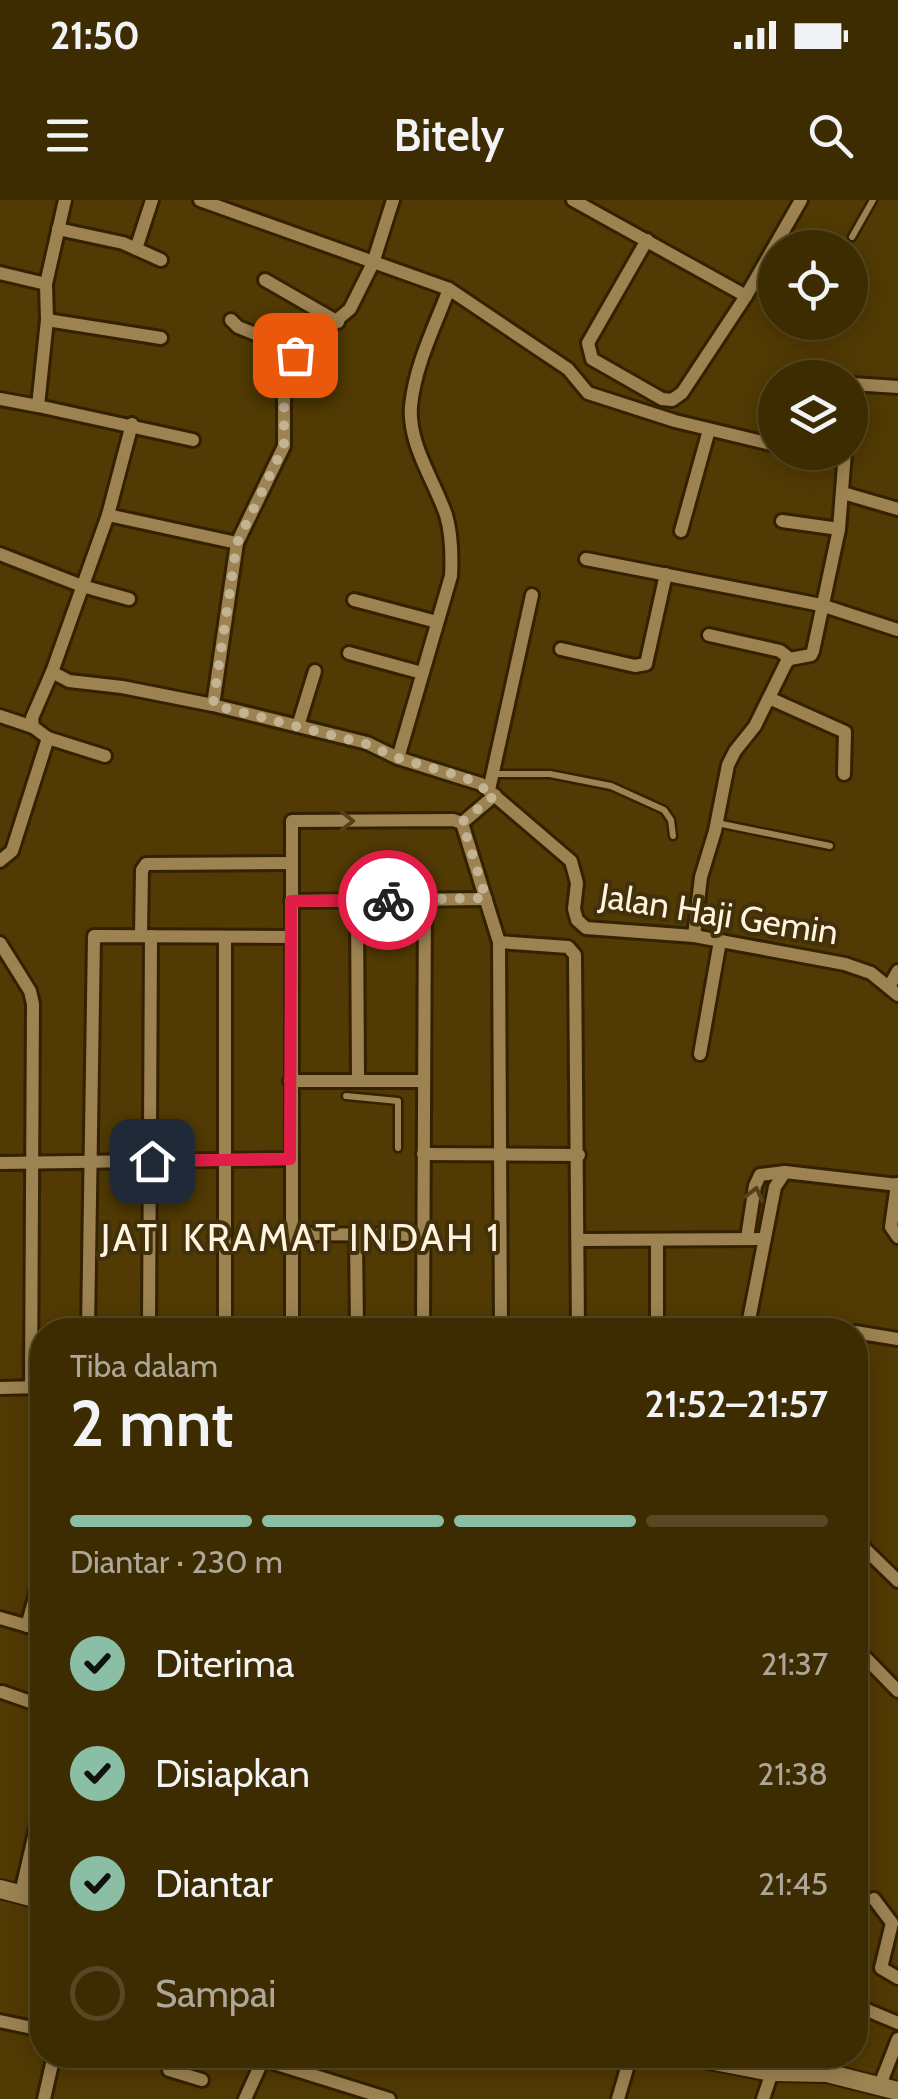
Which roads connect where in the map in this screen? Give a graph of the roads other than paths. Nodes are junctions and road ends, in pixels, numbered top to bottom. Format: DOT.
graph roads {
  1 [pos="65,200"];
  2 [pos="152,200"];
  3 [pos="200,200"];
  4 [pos="394,200"];
  5 [pos="572,200"];
  6 [pos="801,200"];
  7 [pos="873,200"];
  8 [pos="58,229"];
  9 [pos="856,230"];
  10 [pos="647,240"];
  11 [pos="136,249"];
  12 [pos="161,260"];
  13 [pos="373,262"];
  14 [pos="0,273"];
  15 [pos="265,280"];
  16 [pos="46,284"];
  17 [pos="449,288"];
  18 [pos="746,296"];
  19 [pos="46,320"];
  20 [pos="231,320"];
  21 [pos="338,322"];
  22 [pos="161,338"];
  23 [pos="298,351"];
  24 [pos="868,385"];
  25 [pos="898,386"];
  26 [pos="1,402"];
  27 [pos="38,406"];
  28 [pos="132,424"];
  29 [pos="710,430"];
  30 [pos="192,440"];
  31 [pos="758,441"];
  32 [pos="844,470"];
  33 [pos="843,493"];
  34 [pos="898,508"];
  35 [pos="108,516"];
  36 [pos="782,521"];
  37 [pos="839,529"];
  38 [pos="681,532"];
  39 [pos="237,543"];
  40 [pos="0,554"];
  41 [pos="586,559"];
  42 [pos="666,574"];
  43 [pos="82,586"];
  44 [pos="532,595"];
  45 [pos="128,599"];
  46 [pos="354,600"];
  47 [pos="821,605"];
  48 [pos="437,622"];
  49 [pos="898,630"];
  50 [pos="709,635"];
  51 [pos="561,649"];
  52 [pos="349,653"];
  53 [pos="790,659"];
  54 [pos="315,671"];
  55 [pos="52,672"];
  56 [pos="422,673"];
  57 [pos="769,698"];
  58 [pos="213,705"];
  59 [pos="0,716"];
  60 [pos="298,726"];
  61 [pos="32,727"];
  62 [pos="48,738"];
  63 [pos="105,756"];
  64 [pos="398,758"];
  65 [pos="494,774"];
  66 [pos="844,774"];
  67 [pos="492,792"];
  68 [pos="462,822"];
  69 [pos="716,823"];
  70 [pos="673,836"];
  71 [pos="830,846"];
  72 [pos="0,860"];
  73 [pos="292,863"];
  74 [pos="486,898"];
  75 [pos="357,900"];
  76 [pos="424,900"];
  77 [pos="291,901"];
  78 [pos="146,936"];
  79 [pos="694,936"];
  80 [pos="225,937"];
  81 [pos="291,937"];
  82 [pos="720,941"];
  83 [pos="499,942"];
  84 [pos="0,943"];
  85 [pos="898,971"];
  86 [pos="894,991"];
  87 [pos="700,1054"];
  88 [pos="290,1081"];
  89 [pos="366,1081"];
  90 [pos="423,1081"];
  91 [pos="346,1096"];
  92 [pos="373,1098"];
  93 [pos="398,1148"];
  94 [pos="423,1154"];
  95 [pos="500,1154"];
  96 [pos="579,1155"];
  97 [pos="290,1159"];
  98 [pos="226,1160"];
  99 [pos="152,1161"];
  100 [pos="89,1162"];
  101 [pos="32,1163"];
  102 [pos="0,1164"];
  103 [pos="786,1172"];
  104 [pos="898,1184"];
  105 [pos="291,1234"];
  106 [pos="356,1234"];
  107 [pos="422,1235"];
  108 [pos="898,1237"];
  109 [pos="747,1238"];
  110 [pos="764,1239"];
  111 [pos="578,1240"];
  112 [pos="658,1240"];
  113 [pos="35,1318"];
  114 [pos="88,1318"];
  115 [pos="149,1318"];
  116 [pos="224,1318"];
  117 [pos="292,1318"];
  118 [pos="357,1318"];
  119 [pos="423,1318"];
  120 [pos="501,1318"];
  121 [pos="578,1318"];
  122 [pos="657,1318"];
  123 [pos="749,1318"];
  124 [pos="868,1334"];
  125 [pos="898,1339"];
  126 [pos="0,1388"];
  127 [pos="30,1388"];
  128 [pos="868,1552"];
  129 [pos="898,1582"];
  130 [pos="0,1618"];
  131 [pos="30,1618"];
  132 [pos="28,1626"];
  133 [pos="868,1660"];
  134 [pos="898,1691"];
  135 [pos="2,1692"];
  136 [pos="30,1702"];
  137 [pos="30,1852"];
  138 [pos="0,1889"];
  139 [pos="20,1894"];
  140 [pos="30,1897"];
  141 [pos="874,1899"];
  142 [pos="898,1978"];
  143 [pos="868,2010"];
  144 [pos="0,2021"];
  145 [pos="898,2023"];
  146 [pos="30,2027"];
  147 [pos="898,2039"];
  148 [pos="51,2068"];
  149 [pos="170,2068"];
  150 [pos="259,2068"];
  151 [pos="296,2068"];
  152 [pos="627,2068"];
  153 [pos="752,2068"];
  154 [pos="772,2072"];
  155 [pos="202,2080"];
  156 [pos="889,2088"];
  157 [pos="384,2098"];
  158 [pos="44,2099"];
  159 [pos="244,2099"];
  160 [pos="618,2099"];
  161 [pos="763,2099"];
  1 -- 8 [label="street"];
  2 -- 11 [label="street"];
  3 -- 13 [label="street"];
  4 -- 13 [label="street"];
  5 -- 10 [label="street"];
  6 -- 18 [label="street"];
  7 -- 9 [label="lane"];
  8 -- 11 [label="street"];
  8 -- 16 [label="street"];
  10 -- 18 [label="street"];
  10 -- 18 [label="street"];
  11 -- 12 [label="street"];
  13 -- 17 [label="street"];
  13 -- 21 [label="street"];
  14 -- 16 [label="street"];
  15 -- 21 [label="street"];
  16 -- 19 [label="street"];
  17 -- 29 [label="street"];
  17 -- 48 [label="street"];
  19 -- 22 [label="street"];
  19 -- 27 [label="street"];
  20 -- 23 [label="street"];
  21 -- 23 [label="street"];
  23 -- 39 [label="street"];
  24 -- 25 [label="street"];
  26 -- 27 [label="street"];
  27 -- 28 [label="street"];
  28 -- 30 [label="street"];
  28 -- 35 [label="street"];
  29 -- 31 [label="street"];
  29 -- 38 [label="street"];
  32 -- 33 [label="street"];
  33 -- 34 [label="street"];
  33 -- 37 [label="street"];
  35 -- 39 [label="street"];
  35 -- 43 [label="street"];
  36 -- 37 [label="street"];
  37 -- 47 [label="street"];
  39 -- 58 [label="street"];
  40 -- 43 [label="street"];
  41 -- 42 [label="street"];
  42 -- 47 [label="street"];
  42 -- 51 [label="street"];
  43 -- 45 [label="street"];
  43 -- 55 [label="street"];
  44 -- 65 [label="street"];
  46 -- 48 [label="street"];
  47 -- 49 [label="street"];
  47 -- 53 [label="street"];
  48 -- 56 [label="street"];
  50 -- 53 [label="street"];
  52 -- 56 [label="street"];
  53 -- 57 [label="street"];
  54 -- 60 [label="street"];
  55 -- 58 [label="street, Jalan Haji Gemin"];
  55 -- 61 [label="street"];
  56 -- 64 [label="street"];
  57 -- 66 [label="street"];
  57 -- 69 [label="street"];
  58 -- 60 [label="street, Jalan Haji Gemin"];
  59 -- 61 [label="street"];
  60 -- 64 [label="street, Jalan Haji Gemin"];
  61 -- 62 [label="street"];
  62 -- 63 [label="street"];
  62 -- 72 [label="street"];
  64 -- 67 [label="street, Jalan Haji Gemin"];
  65 -- 67 [label="street"];
  65 -- 70 [label="lane"];
  67 -- 68 [label="street"];
  67 -- 79 [label="street, Jalan Haji Gemin"];
  73 -- 68 [label="street, one-way"];
  68 -- 74 [label="street"];
  69 -- 71 [label="lane"];
  69 -- 79 [label="street"];
  73 -- 77 [label="street"];
  73 -- 78 [label="street"];
  74 -- 76 [label="street"];
  74 -- 83 [label="street"];
  75 -- 76 [label="street"];
  75 -- 77 [label="street"];
  75 -- 89 [label="street"];
  76 -- 90 [label="street"];
  77 -- 81 [label="street"];
  78 -- 80 [label="street"];
  78 -- 99 [label="street"];
  78 -- 100 [label="street"];
  79 -- 82 [label="street, Jalan Haji Gemin"];
  80 -- 81 [label="street"];
  80 -- 98 [label="street"];
  81 -- 88 [label="street"];
  82 -- 86 [label="street, Jalan Haji Gemin"];
  82 -- 87 [label="street"];
  83 -- 95 [label="street"];
  83 -- 96 [label="street"];
  84 -- 101 [label="street"];
  85 -- 86 [label="street"];
  88 -- 89 [label="street"];
  88 -- 97 [label="street"];
  89 -- 90 [label="street"];
  89 -- 92 [label="lane"];
  90 -- 94 [label="street"];
  91 -- 92 [label="lane"];
  92 -- 93 [label="lane"];
  94 -- 95 [label="street"];
  94 -- 107 [label="street"];
  95 -- 96 [label="street"];
  95 -- 120 [label="street"];
  96 -- 111 [label="street"];
  97 -- 98 [label="street"];
  97 -- 105 [label="street"];
  98 -- 99 [label="street"];
  98 -- 116 [label="street"];
  99 -- 100 [label="street"];
  99 -- 115 [label="street"];
  100 -- 101 [label="street"];
  100 -- 114 [label="street"];
  101 -- 102 [label="street"];
  101 -- 113 [label="street"];
  103 -- 104 [label="street"];
  109 -- 103 [label="street, one-way"];
  103 -- 110 [label="street"];
  104 -- 108 [label="street"];
  105 -- 106 [label="street"];
  105 -- 117 [label="street"];
  106 -- 107 [label="street"];
  106 -- 118 [label="street"];
  107 -- 119 [label="street"];
  109 -- 110 [label="street"];
  109 -- 112 [label="street"];
  110 -- 123 [label="street"];
  111 -- 112 [label="street"];
  111 -- 121 [label="street"];
  112 -- 122 [label="street"];
  124 -- 125 [label="street"];
  126 -- 127 [label="street"];
  128 -- 129 [label="street"];
  130 -- 132 [label="street"];
  131 -- 132 [label="street"];
  133 -- 134 [label="street"];
  135 -- 136 [label="street"];
  137 -- 139 [label="street"];
  138 -- 139 [label="street"];
  139 -- 140 [label="street"];
  141 -- 142 [label="street"];
  143 -- 145 [label="street"];
  144 -- 146 [label="street"];
  147 -- 156 [label="street"];
  148 -- 158 [label="street"];
  149 -- 155 [label="street"];
  150 -- 159 [label="street"];
  151 -- 157 [label="street"];
  152 -- 160 [label="street"];
  153 -- 154 [label="street"];
  154 -- 156 [label="street"];
  154 -- 161 [label="street"];
}
